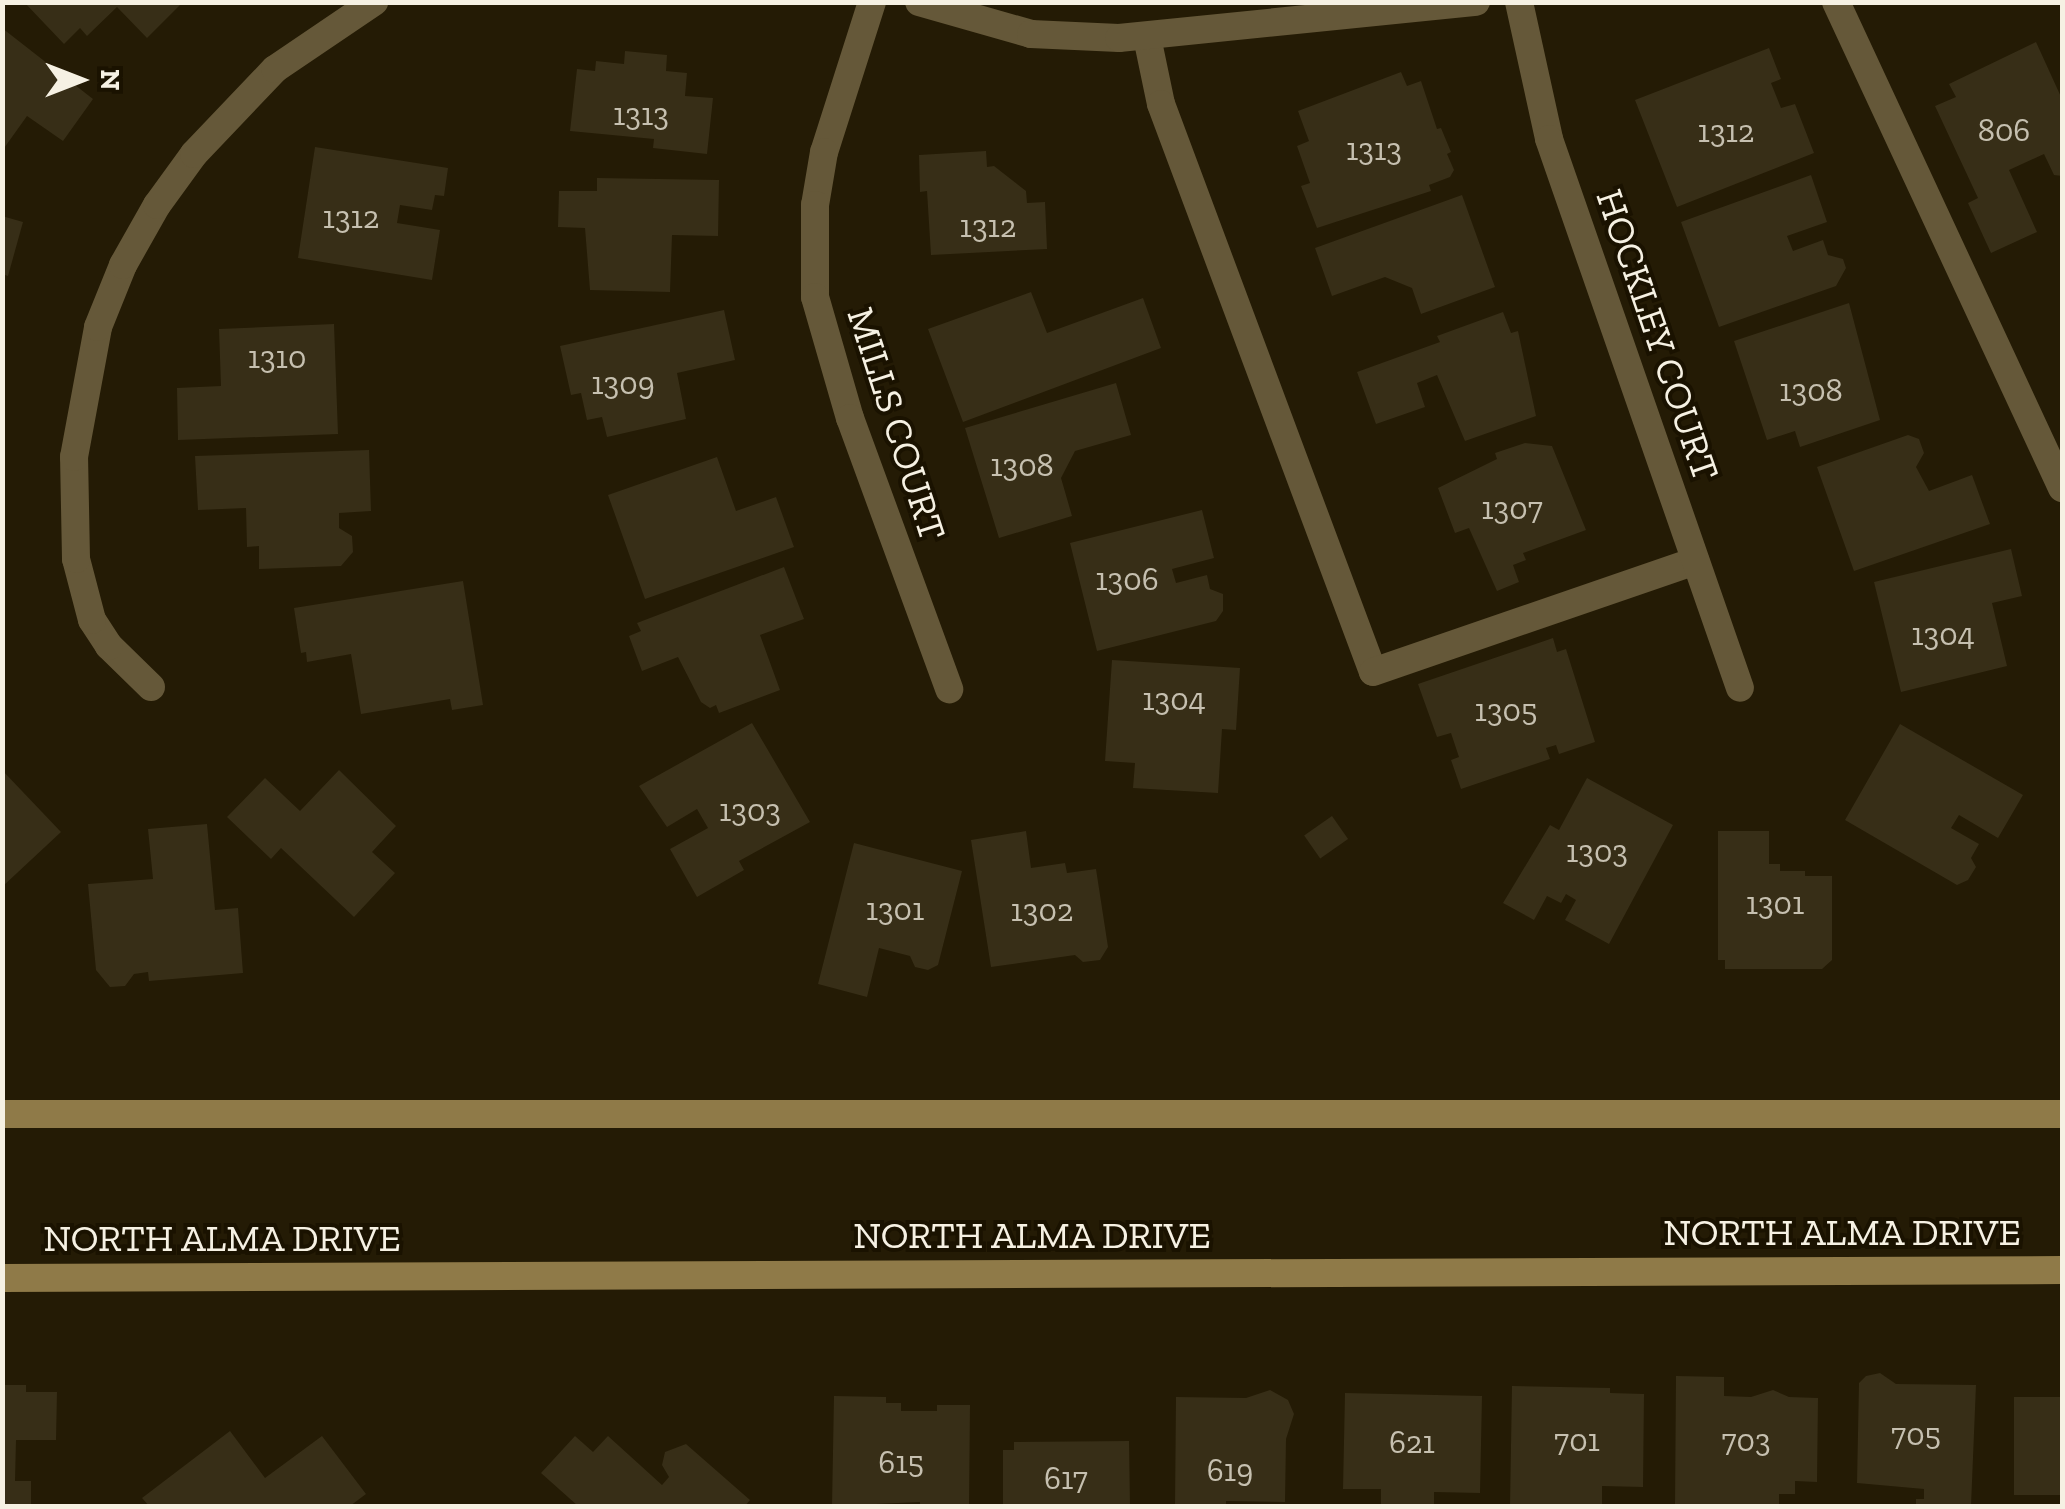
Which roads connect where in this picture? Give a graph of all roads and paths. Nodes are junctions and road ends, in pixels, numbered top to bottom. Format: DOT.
graph roads {
  1 [pos="374,2"];
  2 [pos="872,2"];
  3 [pos="918,2"];
  4 [pos="1476,2"];
  5 [pos="1519,2"];
  6 [pos="1836,2"];
  7 [pos="1147,37"];
  8 [pos="2060,474"];
  9 [pos="1696,561"];
  10 [pos="151,687"];
  11 [pos="1740,688"];
  12 [pos="949,690"];
  13 [pos="2,1114"];
  14 [pos="2062,1114"];
  15 [pos="2062,1270"];
  16 [pos="2,1278"];
  1 -- 10 [label="street"];
  2 -- 12 [label="street, MILLS COURT"];
  3 -- 7 [label="street"];
  4 -- 7 [label="street"];
  5 -- 9 [label="street, HOCKLEY COURT"];
  6 -- 8 [label="street"];
  7 -- 9 [label="street"];
  9 -- 11 [label="street, HOCKLEY COURT"];
  13 -- 14 [label="main road"];
  15 -- 16 [label="main road, NORTH ALMA DRIVE"];
}
